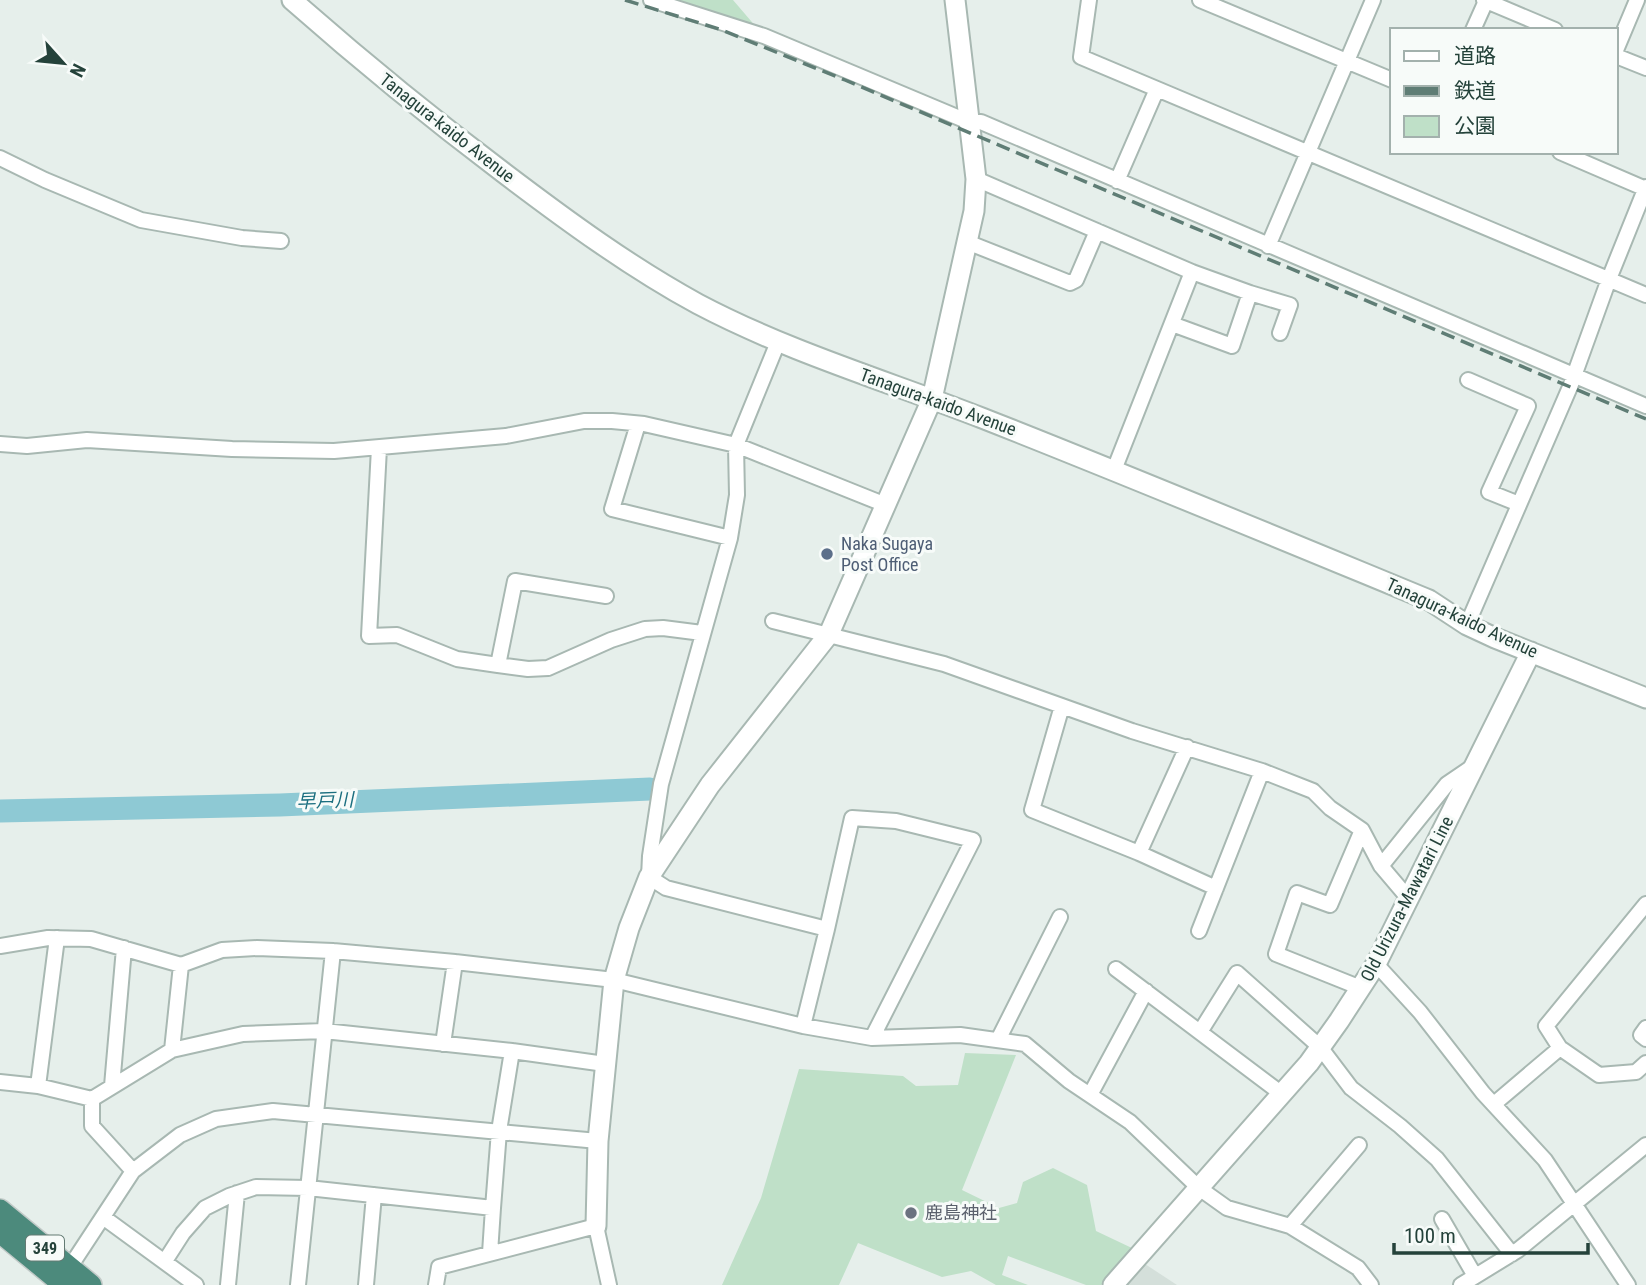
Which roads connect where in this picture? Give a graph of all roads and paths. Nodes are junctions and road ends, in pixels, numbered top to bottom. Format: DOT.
graph roads {
  1 [pos="292,0"];
  2 [pos="651,0"];
  3 [pos="956,0"];
  4 [pos="1089,0"];
  5 [pos="1200,0"];
  6 [pos="1373,0"];
  7 [pos="1485,0"];
  8 [pos="1637,0"];
  9 [pos="1474,28"];
  10 [pos="1547,28"];
  11 [pos="1618,45"];
  12 [pos="1618,57"];
  13 [pos="1347,61"];
  14 [pos="1646,68"];
  15 [pos="1390,79"];
  16 [pos="1157,89"];
  17 [pos="969,122"];
  18 [pos="1308,153"];
  19 [pos="1565,154"];
  20 [pos="0,158"];
  21 [pos="976,179"];
  22 [pos="1117,181"];
  23 [pos="1646,188"];
  24 [pos="1097,231"];
  25 [pos="281,241"];
  26 [pos="967,242"];
  27 [pos="1268,246"];
  28 [pos="1192,272"];
  29 [pos="1609,279"];
  30 [pos="1250,293"];
  31 [pos="1646,295"];
  32 [pos="1172,324"];
  33 [pos="1280,332"];
  34 [pos="778,342"];
  35 [pos="1574,375"];
  36 [pos="1468,380"];
  37 [pos="932,399"];
  38 [pos="1646,406"];
  39 [pos="638,424"];
  40 [pos="0,444"];
  41 [pos="736,446"];
  42 [pos="379,448"];
  43 [pos="1114,470"];
  44 [pos="1518,504"];
  45 [pos="886,505"];
  46 [pos="730,538"];
  47 [pos="606,596"];
  48 [pos="773,621"];
  49 [pos="1468,625"];
  50 [pos="702,633"];
  51 [pos="829,634"];
  52 [pos="1531,652"];
  53 [pos="498,665"];
  54 [pos="1646,698"];
  55 [pos="1062,706"];
  56 [pos="1187,747"];
  57 [pos="1473,766"];
  58 [pos="1262,771"];
  59 [pos="1362,830"];
  60 [pos="1139,853"];
  61 [pos="1381,866"];
  62 [pos="649,877"];
  63 [pos="1216,888"];
  64 [pos="1409,899"];
  65 [pos="1646,904"];
  66 [pos="1060,918"];
  67 [pos="827,929"];
  68 [pos="1199,931"];
  69 [pos="57,938"];
  70 [pos="0,946"];
  71 [pos="124,948"];
  72 [pos="333,951"];
  73 [pos="455,962"];
  74 [pos="1376,964"];
  75 [pos="181,965"];
  76 [pos="1116,969"];
  77 [pos="614,980"];
  78 [pos="1361,988"];
  79 [pos="1146,991"];
  80 [pos="803,1026"];
  81 [pos="1646,1028"];
  82 [pos="324,1031"];
  83 [pos="1200,1032"];
  84 [pos="872,1038"];
  85 [pos="1646,1039"];
  86 [pos="998,1040"];
  87 [pos="443,1044"];
  88 [pos="1320,1047"];
  89 [pos="1560,1048"];
  90 [pos="172,1050"];
  91 [pos="512,1051"];
  92 [pos="605,1063"];
  93 [pos="1646,1063"];
  94 [pos="0,1082"];
  95 [pos="38,1086"];
  96 [pos="112,1086"];
  97 [pos="1282,1094"];
  98 [pos="1090,1095"];
  99 [pos="92,1099"];
  100 [pos="1494,1104"];
  101 [pos="315,1114"];
  102 [pos="499,1131"];
  103 [pos="597,1141"];
  104 [pos="1359,1145"];
  105 [pos="1646,1145"];
  106 [pos="133,1171"];
  107 [pos="308,1188"];
  108 [pos="1199,1188"];
  109 [pos="237,1193"];
  110 [pos="374,1195"];
  111 [pos="1573,1204"];
  112 [pos="493,1208"];
  113 [pos="0,1210"];
  114 [pos="103,1217"];
  115 [pos="1442,1219"];
  116 [pos="596,1226"];
  117 [pos="1290,1226"];
  118 [pos="0,1232"];
  119 [pos="490,1254"];
  120 [pos="1512,1254"];
  121 [pos="165,1261"];
  122 [pos="1475,1276"];
  123 [pos="63,1280"];
  124 [pos="91,1285"];
  125 [pos="197,1285"];
  126 [pos="228,1285"];
  127 [pos="298,1285"];
  128 [pos="366,1285"];
  129 [pos="436,1285"];
  130 [pos="609,1285"];
  131 [pos="1113,1285"];
  132 [pos="1371,1285"];
  133 [pos="1461,1285"];
  134 [pos="1628,1285"];
  1 -- 34 [label="street, Tanagura-kaido Avenue"];
  2 -- 17 [label="street"];
  3 -- 17 [label="street"];
  4 -- 16 [label="street"];
  5 -- 13 [label="street"];
  6 -- 13 [label="street"];
  7 -- 9 [label="street"];
  7 -- 10 [label="street"];
  8 -- 11 [label="street"];
  12 -- 14 [label="street"];
  13 -- 15 [label="street"];
  13 -- 18 [label="street"];
  16 -- 18 [label="street"];
  16 -- 22 [label="street"];
  17 -- 21 [label="street"];
  17 -- 22 [label="street"];
  18 -- 27 [label="street"];
  18 -- 29 [label="street"];
  19 -- 23 [label="street"];
  20 -- 25 [label="street"];
  21 -- 24 [label="street"];
  21 -- 26 [label="street"];
  22 -- 27 [label="street"];
  23 -- 29 [label="street"];
  24 -- 26 [label="street"];
  24 -- 28 [label="street"];
  26 -- 37 [label="street"];
  27 -- 35 [label="street"];
  28 -- 30 [label="street"];
  28 -- 32 [label="street"];
  29 -- 31 [label="street"];
  29 -- 35 [label="street"];
  30 -- 32 [label="street"];
  30 -- 33 [label="street"];
  32 -- 43 [label="street"];
  34 -- 37 [label="street, Tanagura-kaido Avenue"];
  34 -- 41 [label="street"];
  35 -- 38 [label="street"];
  35 -- 44 [label="street"];
  36 -- 44 [label="street"];
  37 -- 43 [label="street, Tanagura-kaido Avenue"];
  37 -- 45 [label="street"];
  39 -- 41 [label="street"];
  39 -- 42 [label="street"];
  39 -- 46 [label="street"];
  40 -- 42 [label="street"];
  41 -- 45 [label="street"];
  41 -- 46 [label="street"];
  42 -- 53 [label="street"];
  43 -- 49 [label="street, Tanagura-kaido Avenue"];
  44 -- 49 [label="street"];
  45 -- 51 [label="street"];
  46 -- 50 [label="street"];
  47 -- 53 [label="street"];
  48 -- 51 [label="street"];
  49 -- 52 [label="street, Tanagura-kaido Avenue"];
  50 -- 53 [label="street"];
  50 -- 62 [label="street"];
  51 -- 55 [label="street"];
  51 -- 62 [label="street"];
  52 -- 54 [label="street, Tanagura-kaido Avenue"];
  52 -- 57 [label="street, Old Urizura-Mawatari Line"];
  55 -- 56 [label="street"];
  55 -- 60 [label="street"];
  56 -- 58 [label="street"];
  56 -- 60 [label="street"];
  57 -- 61 [label="street"];
  57 -- 64 [label="street, Old Urizura-Mawatari Line"];
  58 -- 59 [label="street"];
  58 -- 63 [label="street"];
  59 -- 61 [label="street"];
  59 -- 78 [label="street"];
  60 -- 63 [label="street"];
  61 -- 64 [label="street"];
  62 -- 67 [label="street"];
  62 -- 77 [label="street"];
  63 -- 68 [label="street"];
  64 -- 74 [label="street, Old Urizura-Mawatari Line"];
  65 -- 89 [label="street"];
  66 -- 86 [label="street"];
  67 -- 80 [label="street"];
  67 -- 84 [label="street"];
  69 -- 70 [label="street"];
  69 -- 71 [label="street"];
  69 -- 95 [label="street"];
  71 -- 75 [label="street"];
  71 -- 96 [label="street"];
  72 -- 73 [label="street"];
  72 -- 75 [label="street"];
  72 -- 82 [label="street"];
  73 -- 77 [label="street"];
  73 -- 87 [label="street"];
  74 -- 78 [label="street, Old Urizura-Mawatari Line"];
  74 -- 100 [label="street"];
  75 -- 90 [label="street"];
  76 -- 79 [label="street"];
  77 -- 80 [label="street"];
  77 -- 92 [label="street"];
  78 -- 88 [label="street, Old Urizura-Mawatari Line"];
  79 -- 83 [label="street"];
  79 -- 98 [label="street"];
  80 -- 84 [label="street"];
  81 -- 85 [label="street"];
  82 -- 87 [label="street"];
  82 -- 90 [label="street"];
  82 -- 101 [label="street"];
  83 -- 88 [label="street"];
  83 -- 97 [label="street"];
  84 -- 86 [label="street"];
  86 -- 98 [label="street"];
  87 -- 91 [label="street"];
  88 -- 97 [label="street, Old Urizura-Mawatari Line"];
  88 -- 120 [label="street"];
  89 -- 93 [label="street"];
  89 -- 100 [label="street"];
  90 -- 96 [label="street"];
  91 -- 92 [label="street"];
  91 -- 102 [label="street"];
  92 -- 103 [label="street"];
  94 -- 95 [label="street"];
  95 -- 99 [label="street"];
  96 -- 99 [label="street"];
  97 -- 108 [label="street, Old Urizura-Mawatari Line"];
  98 -- 108 [label="street"];
  99 -- 106 [label="street"];
  100 -- 111 [label="street"];
  101 -- 102 [label="street"];
  101 -- 106 [label="street"];
  101 -- 107 [label="street"];
  102 -- 103 [label="street"];
  102 -- 112 [label="street"];
  103 -- 116 [label="street"];
  104 -- 117 [label="street"];
  105 -- 111 [label="street"];
  106 -- 114 [label="street"];
  107 -- 109 [label="street"];
  107 -- 110 [label="street"];
  107 -- 127 [label="street"];
  108 -- 117 [label="street"];
  108 -- 131 [label="street, Old Urizura-Mawatari Line"];
  109 -- 121 [label="street"];
  109 -- 126 [label="street"];
  110 -- 112 [label="street"];
  110 -- 128 [label="street"];
  111 -- 120 [label="street"];
  111 -- 134 [label="street"];
  112 -- 119 [label="street"];
  113 -- 123 [label="highway, 349"];
  114 -- 121 [label="street"];
  114 -- 123 [label="street"];
  115 -- 122 [label="street"];
  116 -- 119 [label="street"];
  116 -- 130 [label="street"];
  117 -- 132 [label="street"];
  118 -- 123 [label="highway, 349"];
  119 -- 129 [label="street"];
  120 -- 122 [label="street"];
  121 -- 125 [label="street"];
  122 -- 133 [label="street"];
  123 -- 124 [label="highway, 349"];
}
